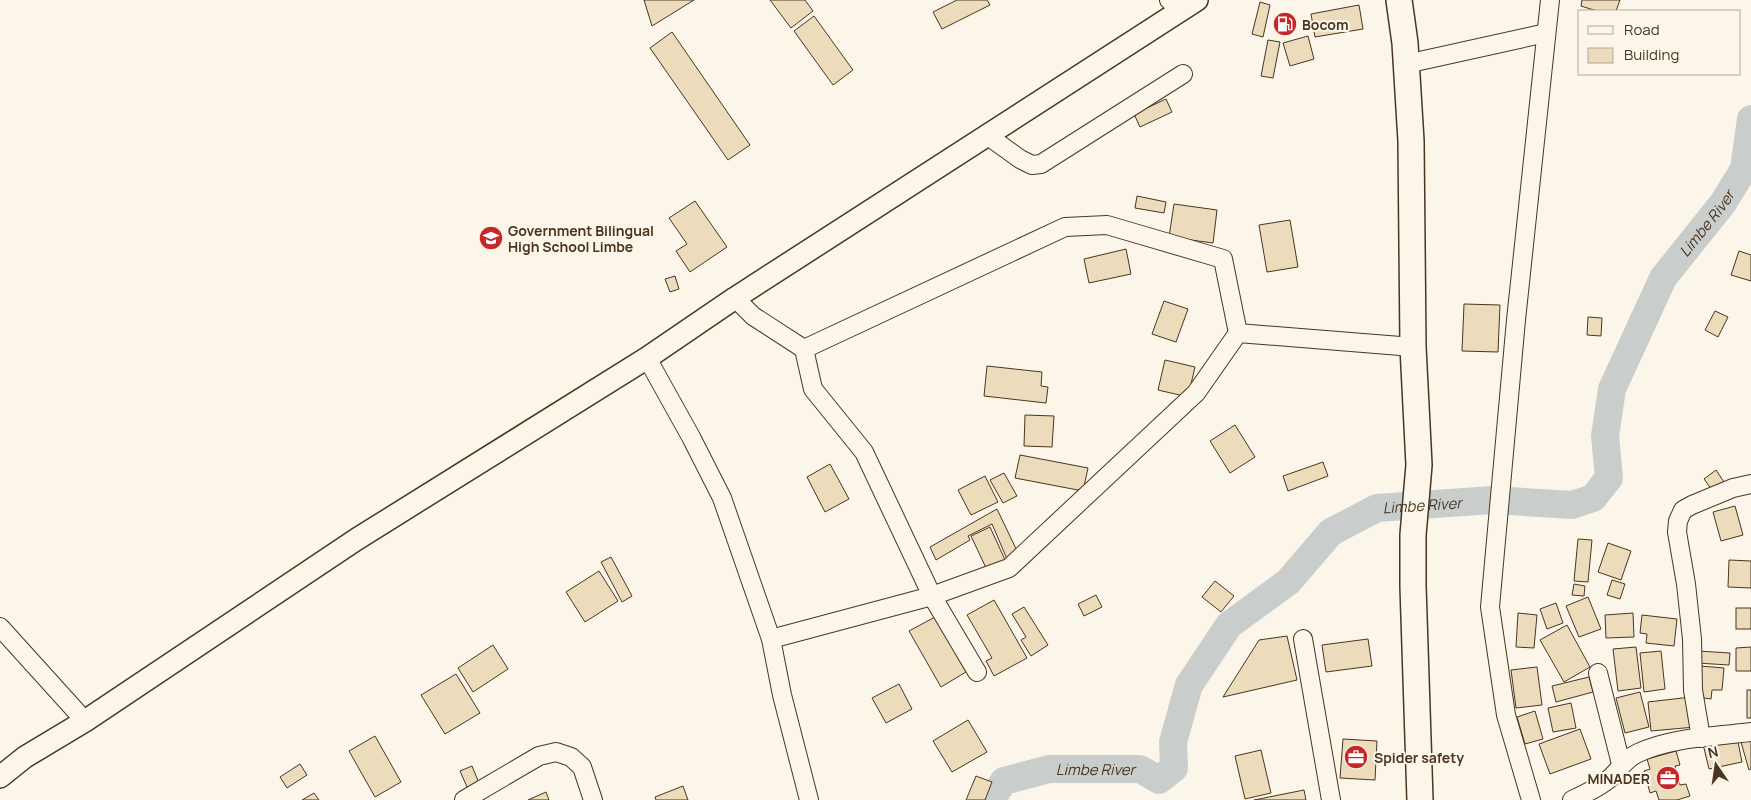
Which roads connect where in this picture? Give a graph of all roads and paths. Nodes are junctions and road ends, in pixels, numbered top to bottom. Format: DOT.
graph roads {
  1 [pos="1550,0"];
  2 [pos="1183,3"];
  3 [pos="1397,3"];
  4 [pos="1546,32"];
  5 [pos="1406,64"];
  6 [pos="1183,74"];
  7 [pos="988,136"];
  8 [pos="735,298"];
  9 [pos="1238,333"];
  10 [pos="1413,347"];
  11 [pos="804,349"];
  12 [pos="647,358"];
  13 [pos="1751,484"];
  14 [pos="932,596"];
  15 [pos="0,626"];
  16 [pos="771,639"];
  17 [pos="1303,639"];
  18 [pos="977,672"];
  19 [pos="1598,673"];
  20 [pos="85,721"];
  21 [pos="1751,732"];
  22 [pos="1701,738"];
  23 [pos="1621,764"];
  24 [pos="0,777"];
  25 [pos="464,800"];
  26 [pos="592,800"];
  27 [pos="809,800"];
  28 [pos="1330,800"];
  29 [pos="1420,800"];
  30 [pos="1530,800"];
  31 [pos="1572,800"];
  1 -- 4 [label="street"];
  2 -- 7 [label="main road"];
  3 -- 5 [label="highway"];
  4 -- 5 [label="street"];
  4 -- 30 [label="street"];
  5 -- 10 [label="highway"];
  6 -- 7 [label="street"];
  7 -- 8 [label="main road"];
  8 -- 11 [label="street"];
  8 -- 12 [label="main road"];
  9 -- 10 [label="street"];
  9 -- 11 [label="street"];
  9 -- 14 [label="street"];
  10 -- 29 [label="highway"];
  11 -- 14 [label="street"];
  12 -- 16 [label="street"];
  12 -- 20 [label="main road"];
  13 -- 22 [label="street"];
  14 -- 16 [label="street"];
  14 -- 18 [label="street"];
  15 -- 20 [label="street"];
  16 -- 27 [label="street"];
  17 -- 28 [label="street"];
  19 -- 23 [label="street"];
  20 -- 24 [label="main road"];
  21 -- 22 [label="street"];
  22 -- 23 [label="street"];
  23 -- 31 [label="street"];
  25 -- 26 [label="street"];
}
